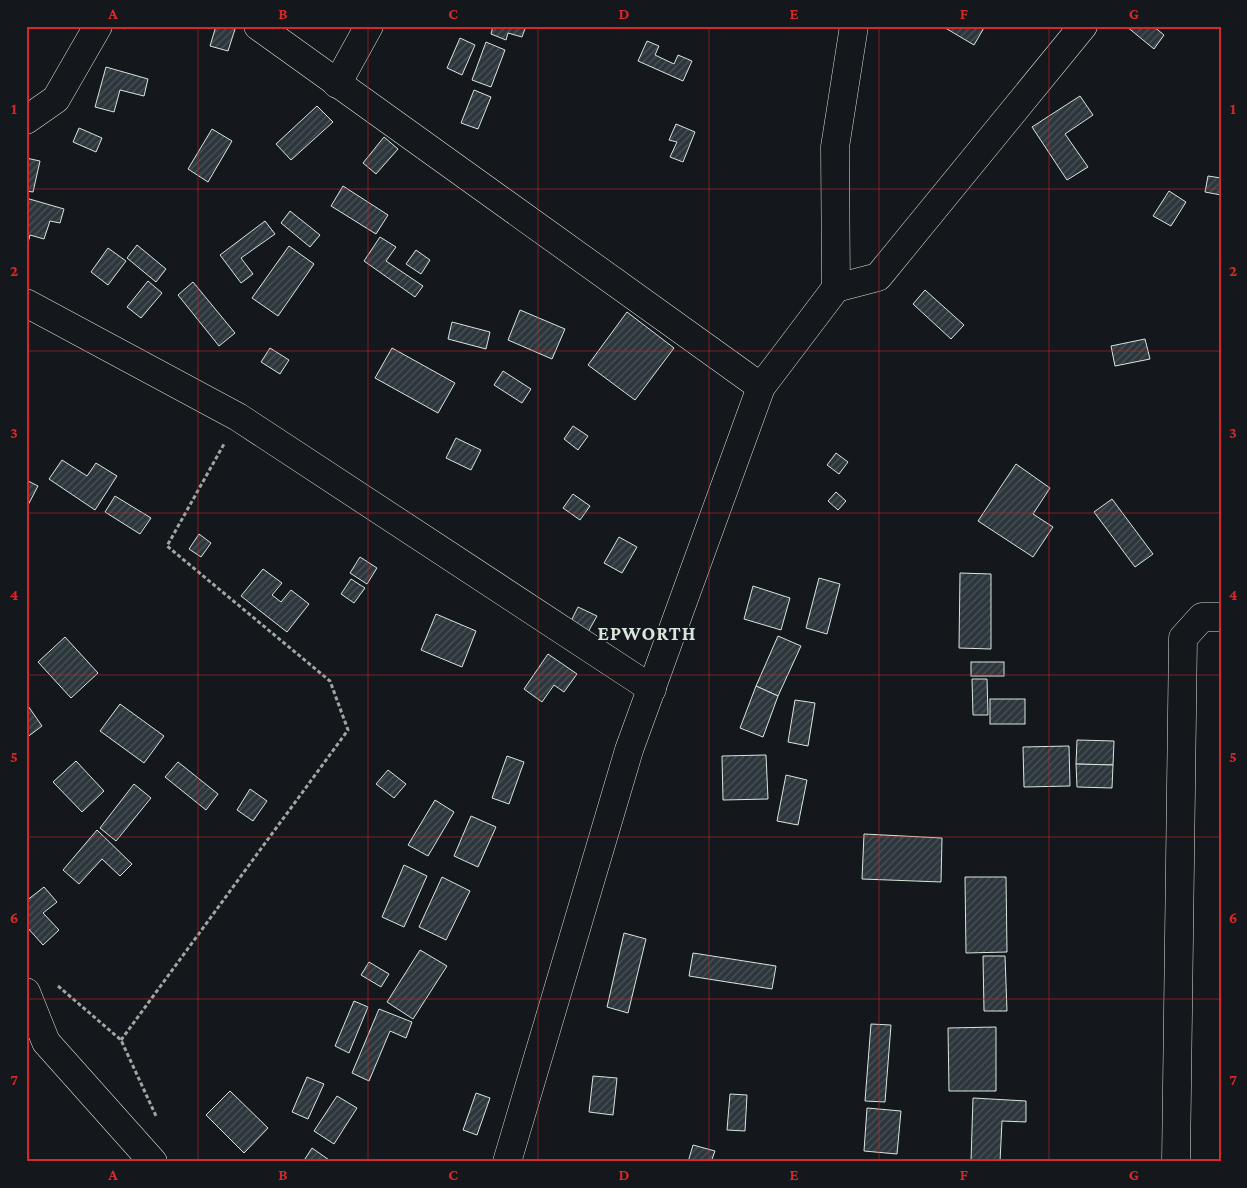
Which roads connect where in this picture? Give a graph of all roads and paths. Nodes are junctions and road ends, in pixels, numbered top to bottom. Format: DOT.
graph roads {
  1 [pos="98,26"];
  2 [pos="258,26"];
  3 [pos="369,26"];
  4 [pos="854,26"];
  5 [pos="1083,26"];
  6 [pos="337,84"];
  7 [pos="26,120"];
  8 [pos="836,288"];
  9 [pos="26,304"];
  10 [pos="761,387"];
  11 [pos="238,417"];
  12 [pos="1221,617"];
  13 [pos="652,689"];
  14 [pos="56,984"];
  15 [pos="26,992"];
  16 [pos="121,1040"];
  17 [pos="157,1118"];
  18 [pos="154,1162"];
  19 [pos="507,1162"];
  20 [pos="1176,1162"];
  1 -- 7 [label="street"];
  2 -- 6 [label="street"];
  3 -- 6 [label="street"];
  4 -- 8 [label="street"];
  5 -- 8 [label="street"];
  6 -- 10 [label="street"];
  8 -- 10 [label="street"];
  9 -- 11 [label="street"];
  10 -- 13 [label="street"];
  11 -- 13 [label="street"];
  11 -- 16 [label="path"];
  12 -- 20 [label="street"];
  13 -- 19 [label="street"];
  14 -- 16 [label="path"];
  15 -- 18 [label="street"];
  16 -- 17 [label="path"];
}
